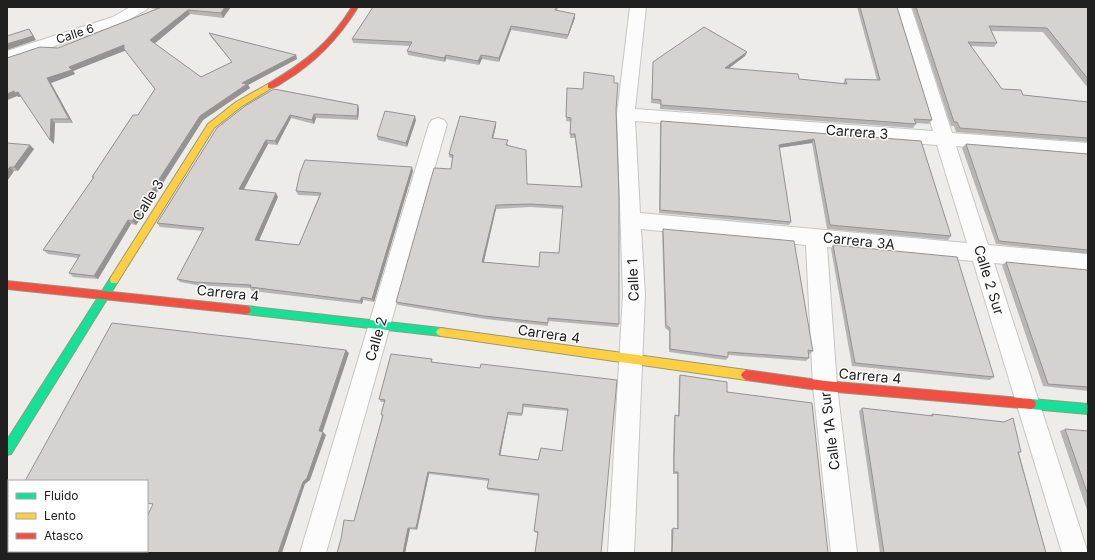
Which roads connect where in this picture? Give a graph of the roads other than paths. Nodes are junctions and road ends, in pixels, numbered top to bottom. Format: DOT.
graph roads {
  1 [pos="141,7"];
  2 [pos="355,7"];
  3 [pos="638,7"];
  4 [pos="903,7"];
  5 [pos="7,57"];
  6 [pos="626,114"];
  7 [pos="438,124"];
  8 [pos="944,138"];
  9 [pos="1088,150"];
  10 [pos="630,220"];
  11 [pos="816,237"];
  12 [pos="980,253"];
  13 [pos="1088,263"];
  14 [pos="7,285"];
  15 [pos="105,294"];
  16 [pos="380,324"];
  17 [pos="632,360"];
  18 [pos="824,386"];
  19 [pos="1027,404"];
  20 [pos="1088,409"];
  21 [pos="7,450"];
  22 [pos="313,553"];
  23 [pos="621,553"];
  24 [pos="844,553"];
  25 [pos="1075,553"];
  1 -- 5 [label="street, Calle 6"];
  2 -- 15 [label="street, Calle 3"];
  3 -- 6 [label="street, Calle 1"];
  4 -- 8 [label="street, Calle 2 Sur"];
  6 -- 8 [label="street, Carrera 3"];
  6 -- 10 [label="street, Calle 1"];
  7 -- 16 [label="street, Calle 2"];
  8 -- 9 [label="street, Carrera 3"];
  8 -- 12 [label="street, Calle 2 Sur"];
  10 -- 11 [label="street, Carrera 3A"];
  10 -- 17 [label="street, Calle 1"];
  11 -- 12 [label="street, Carrera 3A"];
  11 -- 18 [label="street, Calle 1A Sur"];
  12 -- 13 [label="street, Carrera 3A"];
  12 -- 19 [label="street, Calle 2 Sur"];
  14 -- 15 [label="street, Carrera 4"];
  15 -- 16 [label="street, Carrera 4"];
  15 -- 21 [label="street, Calle 3"];
  16 -- 17 [label="street, Carrera 4"];
  16 -- 22 [label="street, Calle 2"];
  17 -- 18 [label="street, Carrera 4"];
  17 -- 23 [label="street, Calle 1"];
  18 -- 19 [label="street, Carrera 4"];
  18 -- 24 [label="street, Calle 1A Sur"];
  19 -- 20 [label="street, Carrera 4"];
  19 -- 25 [label="street, Calle 2 Sur"];
}
